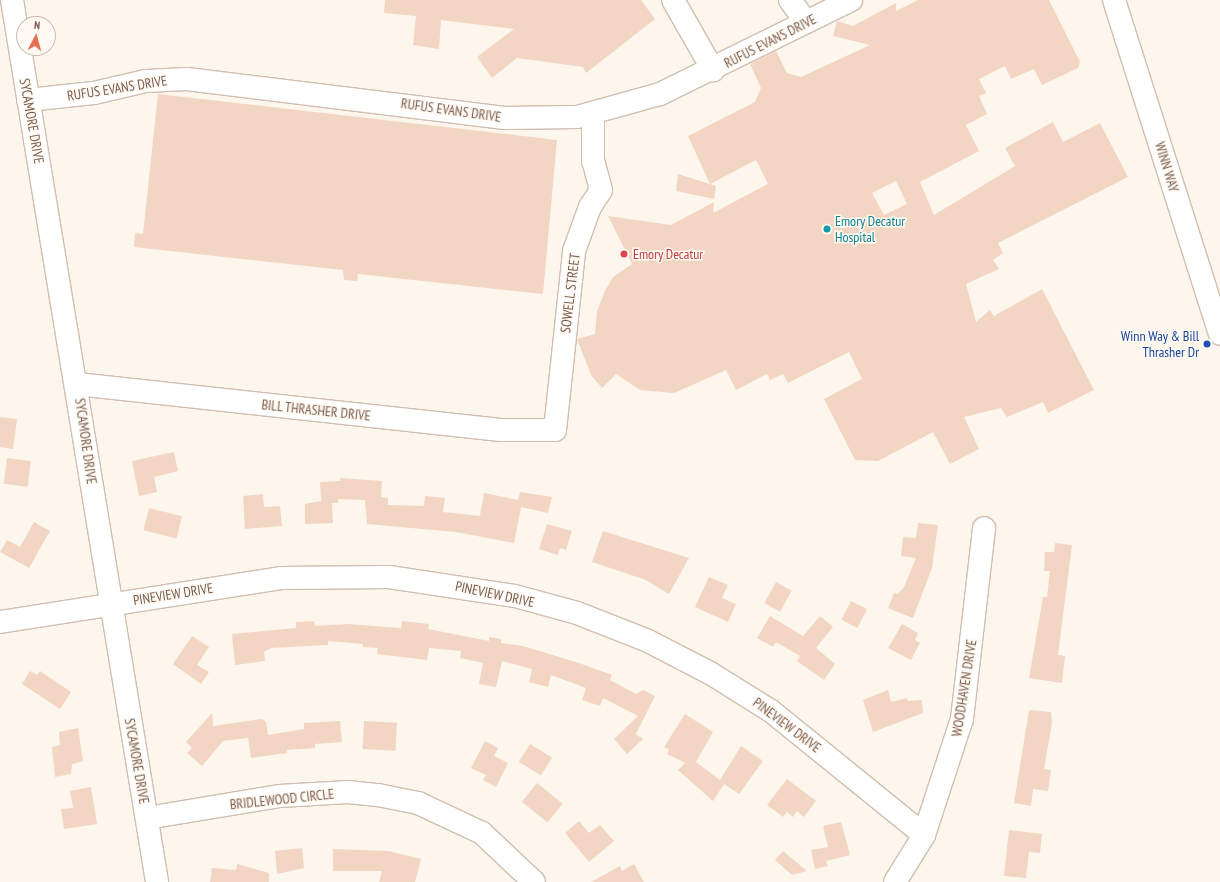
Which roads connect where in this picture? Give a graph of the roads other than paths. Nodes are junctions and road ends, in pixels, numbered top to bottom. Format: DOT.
graph roads {
  1 [pos="12,0"];
  2 [pos="673,0"];
  3 [pos="790,0"];
  4 [pos="851,0"];
  5 [pos="1114,0"];
  6 [pos="806,22"];
  7 [pos="713,70"];
  8 [pos="28,100"];
  9 [pos="593,115"];
  10 [pos="1220,334"];
  11 [pos="78,384"];
  12 [pos="555,430"];
  13 [pos="984,528"];
  14 [pos="110,603"];
  15 [pos="0,622"];
  16 [pos="147,818"];
  17 [pos="924,835"];
  18 [pos="157,882"];
  19 [pos="534,882"];
  20 [pos="895,882"];
  1 -- 8 [label="street, SYCAMORE DRIVE"];
  2 -- 7 [label="street"];
  3 -- 6 [label="street"];
  4 -- 6 [label="street, RUFUS EVANS DRIVE"];
  5 -- 10 [label="street, WINN WAY"];
  6 -- 7 [label="street, RUFUS EVANS DRIVE"];
  7 -- 9 [label="street, RUFUS EVANS DRIVE"];
  8 -- 9 [label="street, RUFUS EVANS DRIVE"];
  8 -- 11 [label="street, SYCAMORE DRIVE"];
  9 -- 12 [label="street, SOWELL STREET"];
  11 -- 12 [label="street, BILL THRASHER DRIVE"];
  11 -- 14 [label="street, SYCAMORE DRIVE"];
  13 -- 17 [label="street, WOODHAVEN DRIVE"];
  14 -- 15 [label="street, PINEVIEW DRIVE"];
  14 -- 16 [label="street, SYCAMORE DRIVE"];
  14 -- 17 [label="street, PINEVIEW DRIVE"];
  16 -- 18 [label="street, SYCAMORE DRIVE"];
  16 -- 19 [label="street, BRIDLEWOOD CIRCLE"];
  17 -- 20 [label="street, WOODHAVEN DRIVE"];
}
